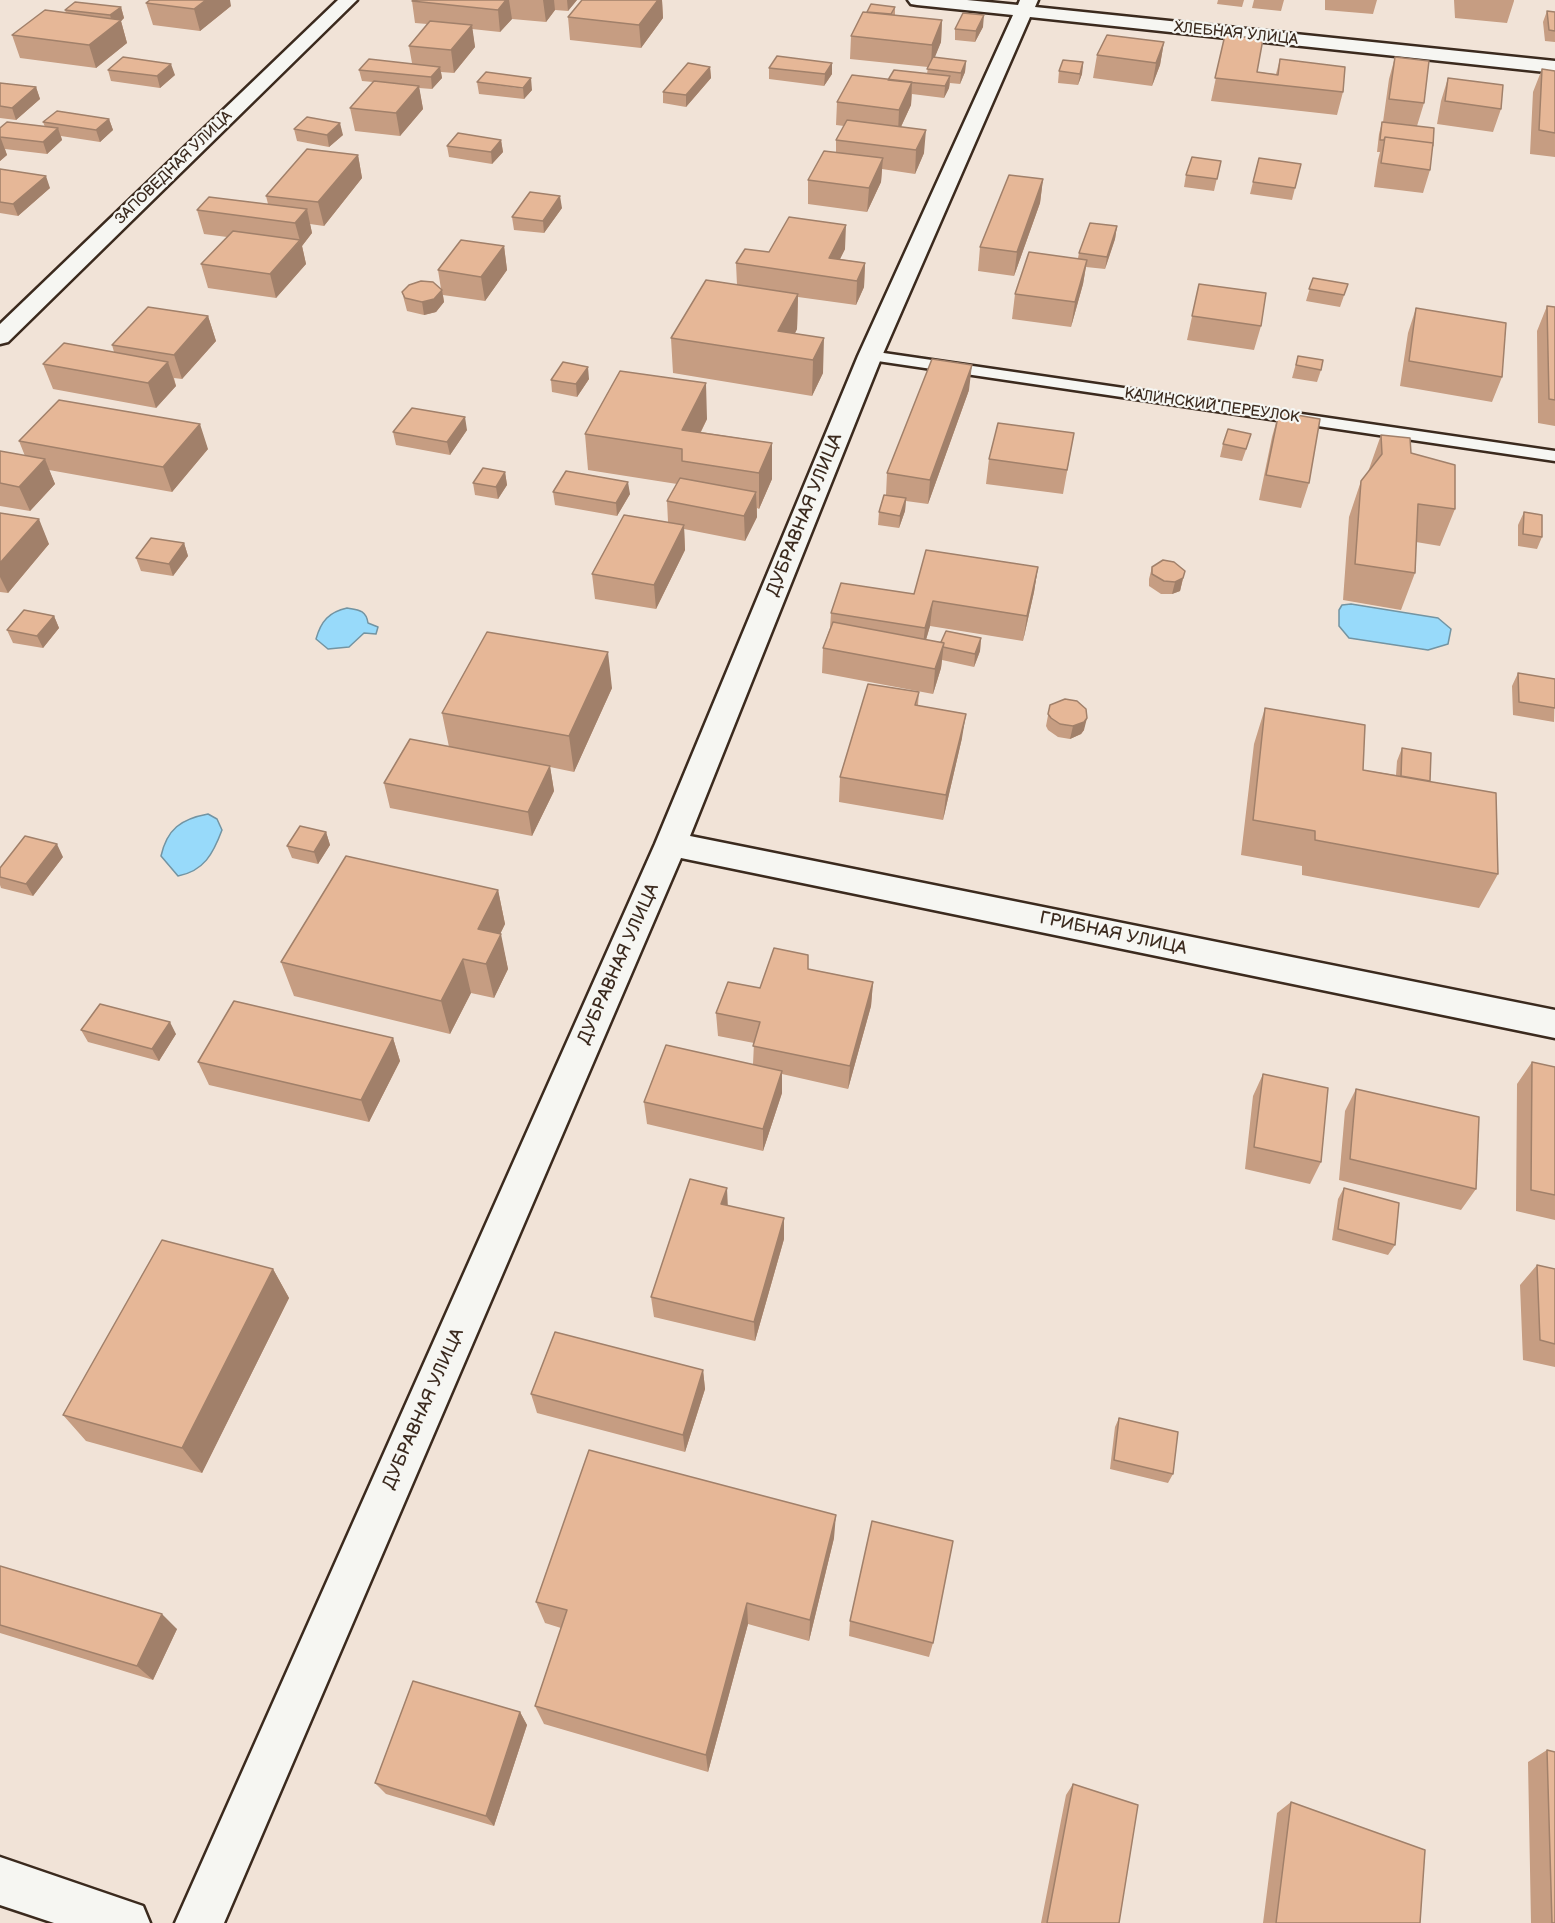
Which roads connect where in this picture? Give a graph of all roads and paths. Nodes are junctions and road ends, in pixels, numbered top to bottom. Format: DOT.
graph roads {
  1 [pos="348,0"];
  2 [pos="917,0"];
  3 [pos="1027,6"];
  4 [pos="1555,67"];
  5 [pos="0,337"];
  6 [pos="870,356"];
  7 [pos="1555,456"];
  8 [pos="671,844"];
  9 [pos="1555,1024"];
  10 [pos="0,1881"];
  11 [pos="126,1923"];
  12 [pos="199,1923"];
  1 -- 5 [label="street, ЗАПОВЕДНАЯ УЛИЦА"];
  2 -- 3 [label="street, ХЛЕБНАЯ УЛИЦА"];
  3 -- 4 [label="street, ХЛЕБНАЯ УЛИЦА"];
  3 -- 6 [label="street, ДУБРАВНАЯ УЛИЦА"];
  6 -- 7 [label="lane, КАЛИНСКИЙ ПЕРЕУЛОК"];
  6 -- 8 [label="street, ДУБРАВНАЯ УЛИЦА"];
  8 -- 9 [label="street, ГРИБНАЯ УЛИЦА"];
  8 -- 12 [label="street, ДУБРАВНАЯ УЛИЦА"];
  10 -- 11 [label="street"];
}
